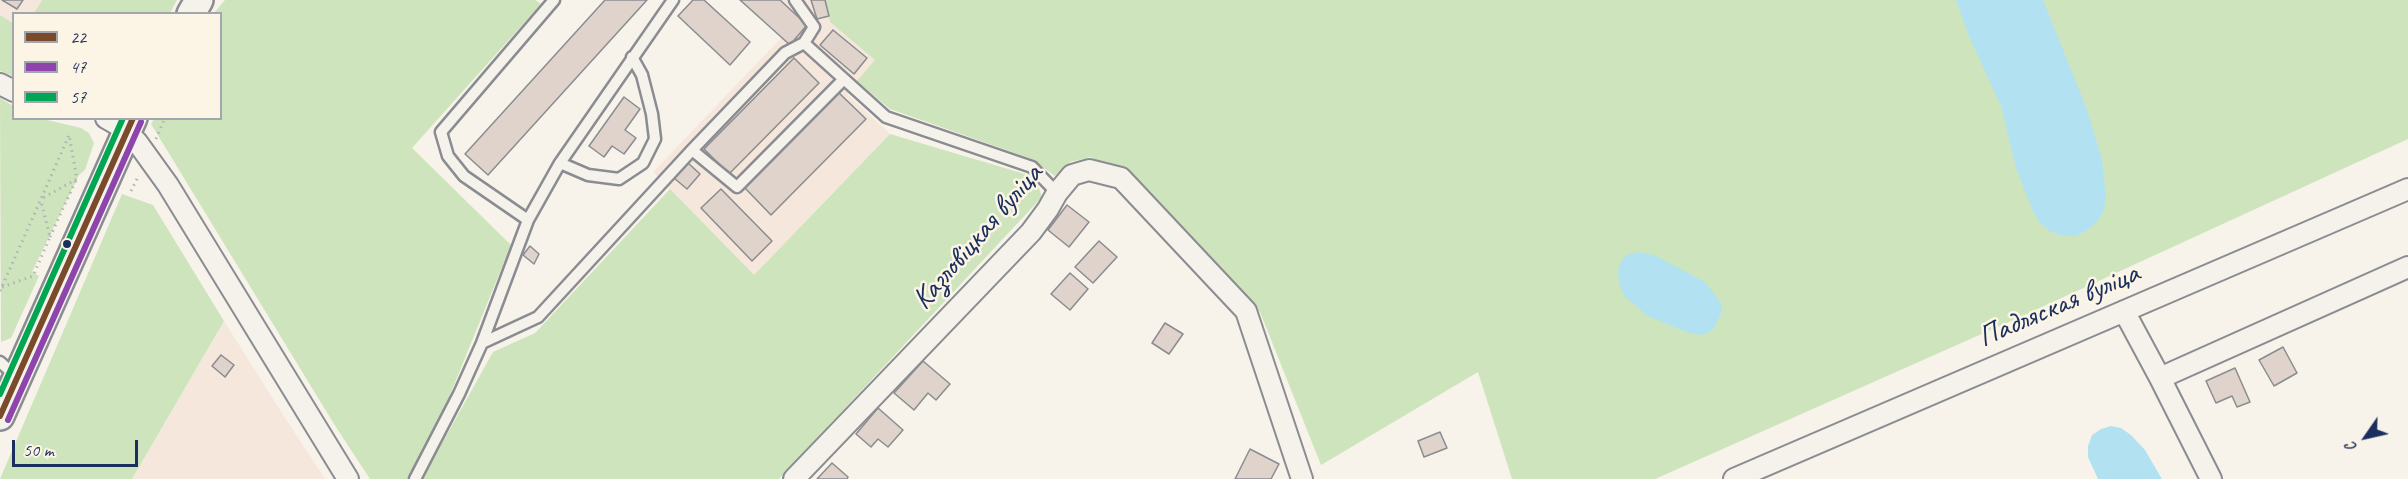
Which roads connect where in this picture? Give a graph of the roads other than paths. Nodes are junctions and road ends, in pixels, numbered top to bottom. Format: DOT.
graph roads {
  1 [pos="554,0"];
  2 [pos="673,0"];
  3 [pos="795,0"];
  4 [pos="804,43"];
  5 [pos="632,57"];
  6 [pos="843,80"];
  7 [pos="122,123"];
  8 [pos="692,150"];
  9 [pos="560,163"];
  10 [pos="2408,189"];
  11 [pos="1057,193"];
  12 [pos="528,220"];
  13 [pos="2408,267"];
  14 [pos="2124,311"];
  15 [pos="482,343"];
  16 [pos="9,370"];
  17 [pos="2160,378"];
  18 [pos="0,416"];
  19 [pos="348,479"];
  20 [pos="415,479"];
  21 [pos="794,479"];
  22 [pos="1302,479"];
  23 [pos="1734,479"];
  24 [pos="2211,479"];
  1 -- 12 [label="lane"];
  2 -- 5 [label="lane"];
  3 -- 4 [label="lane"];
  4 -- 6 [label="lane"];
  4 -- 8 [label="lane"];
  5 -- 9 [label="lane"];
  5 -- 9 [label="lane"];
  6 -- 8 [label="lane"];
  6 -- 11 [label="lane"];
  7 -- 16 [label="main road"];
  7 -- 19 [label="street"];
  8 -- 15 [label="lane"];
  9 -- 12 [label="lane"];
  10 -- 14 [label="street, Падляская вуліца"];
  11 -- 21 [label="street, Казловіцкая вуліца"];
  11 -- 22 [label="street, Казловіцкая вуліца"];
  12 -- 15 [label="lane"];
  13 -- 17 [label="street"];
  14 -- 17 [label="street"];
  14 -- 23 [label="street, Падляская вуліца"];
  15 -- 20 [label="lane"];
  16 -- 18 [label="main road"];
  17 -- 24 [label="street"];
}
